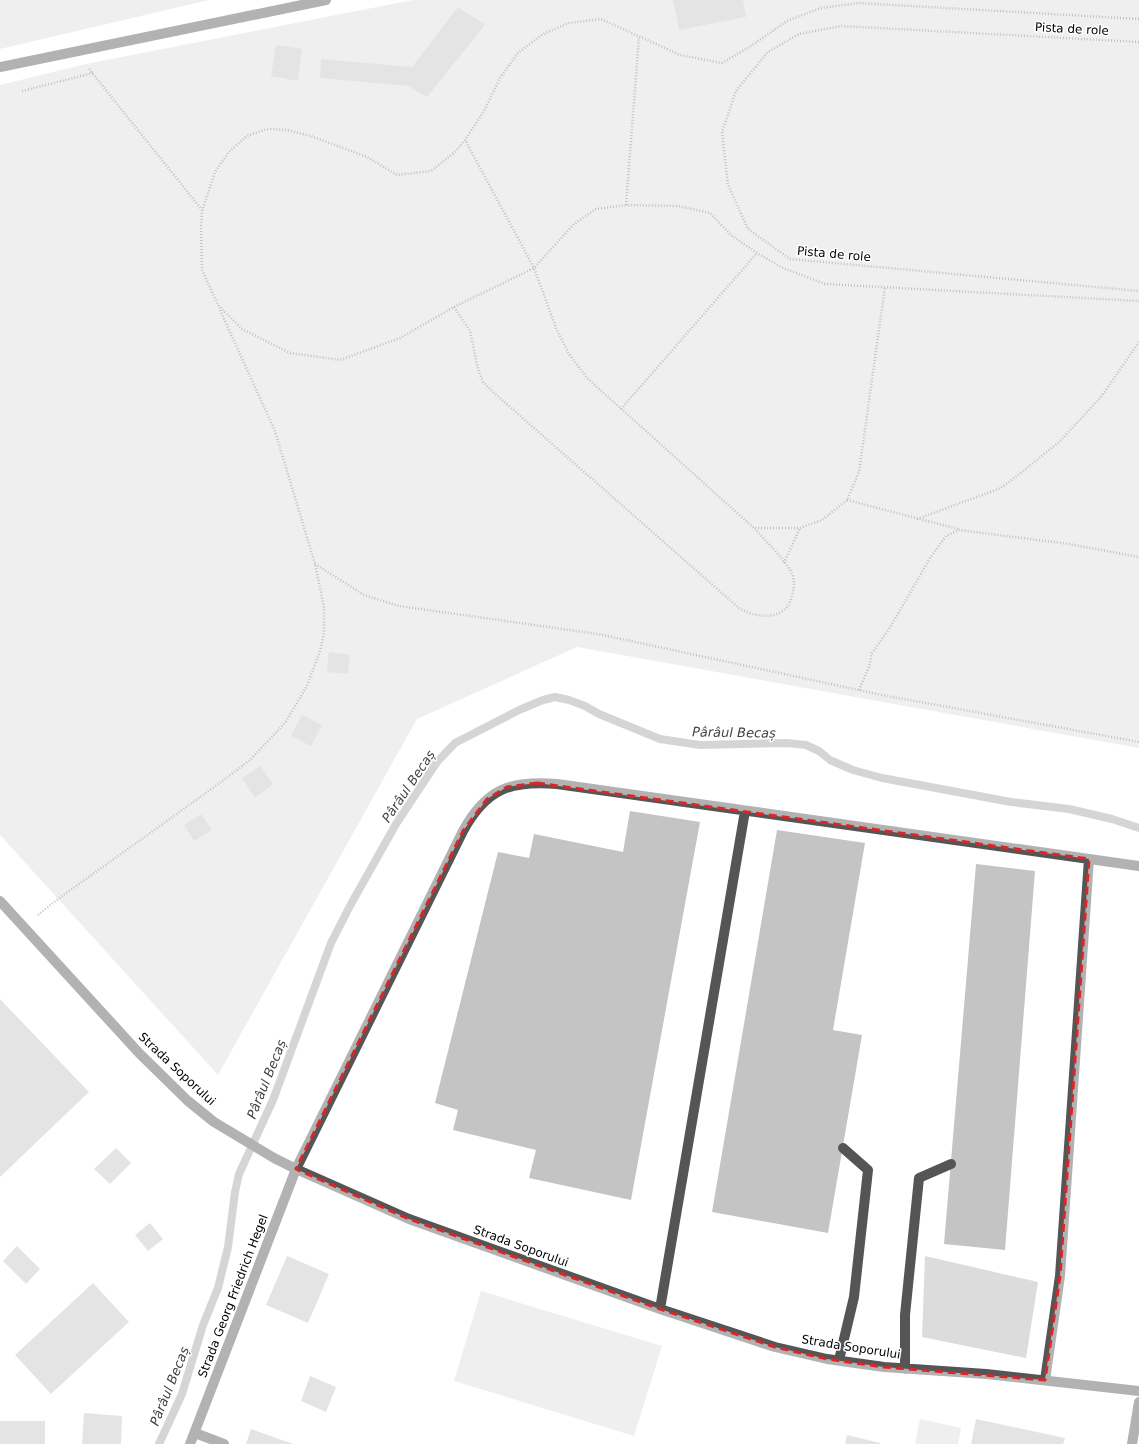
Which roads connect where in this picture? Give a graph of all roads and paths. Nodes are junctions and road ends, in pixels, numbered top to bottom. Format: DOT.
graph roads {
  1 [pos="326,0"];
  2 [pos="1139,19"];
  3 [pos="639,37"];
  4 [pos="1139,42"];
  5 [pos="86,64"];
  6 [pos="0,67"];
  7 [pos="93,73"];
  8 [pos="22,91"];
  9 [pos="465,140"];
  10 [pos="626,205"];
  11 [pos="202,211"];
  12 [pos="757,253"];
  13 [pos="534,268"];
  14 [pos="885,287"];
  15 [pos="1139,291"];
  16 [pos="1139,301"];
  17 [pos="218,305"];
  18 [pos="454,307"];
  19 [pos="1139,342"];
  20 [pos="621,409"];
  21 [pos="847,500"];
  22 [pos="917,519"];
  23 [pos="755,528"];
  24 [pos="800,528"];
  25 [pos="959,530"];
  26 [pos="1139,557"];
  27 [pos="784,563"];
  28 [pos="315,564"];
  29 [pos="859,690"];
  30 [pos="1139,742"];
  31 [pos="745,811"];
  32 [pos="1089,859"];
  33 [pos="1139,866"];
  34 [pos="0,901"];
  35 [pos="38,915"];
  36 [pos="843,1148"];
  37 [pos="951,1164"];
  38 [pos="296,1169"];
  39 [pos="660,1310"];
  40 [pos="839,1360"];
  41 [pos="905,1369"];
  42 [pos="1045,1380"];
  43 [pos="1139,1391"];
  44 [pos="1139,1402"];
  45 [pos="195,1433"];
  46 [pos="190,1444"];
  47 [pos="224,1444"];
  48 [pos="1132,1444"];
  1 -- 6 [label="street"];
  2 -- 3 [label="path"];
  3 -- 9 [label="path"];
  3 -- 10 [label="path"];
  4 -- 15 [label="path, Pista de role"];
  5 -- 7 [label="path"];
  7 -- 8 [label="path"];
  7 -- 11 [label="path"];
  9 -- 11 [label="path"];
  9 -- 13 [label="path"];
  10 -- 12 [label="path"];
  10 -- 13 [label="path"];
  11 -- 17 [label="path"];
  12 -- 14 [label="path"];
  12 -- 20 [label="path"];
  13 -- 18 [label="path"];
  13 -- 20 [label="path"];
  14 -- 16 [label="path"];
  14 -- 21 [label="path"];
  17 -- 18 [label="path"];
  17 -- 28 [label="path"];
  18 -- 27 [label="path"];
  19 -- 22 [label="path"];
  20 -- 23 [label="path"];
  21 -- 22 [label="path"];
  21 -- 24 [label="path"];
  22 -- 25 [label="path"];
  23 -- 24 [label="path"];
  23 -- 27 [label="path"];
  24 -- 27 [label="path"];
  25 -- 26 [label="path"];
  25 -- 29 [label="path"];
  28 -- 29 [label="path"];
  28 -- 35 [label="path"];
  29 -- 30 [label="path"];
  31 -- 32 [label="street, Strada Georg Friedrich Hegel"];
  31 -- 38 [label="street, Strada Georg Friedrich Hegel"];
  31 -- 39 [label="street"];
  32 -- 33 [label="street, Strada Georg Friedrich Hegel"];
  32 -- 42 [label="street"];
  34 -- 38 [label="street, Strada Soporului"];
  36 -- 40 [label="street"];
  37 -- 41 [label="street"];
  38 -- 39 [label="street, Strada Soporului"];
  38 -- 45 [label="street, Strada Georg Friedrich Hegel"];
  39 -- 40 [label="street, Strada Soporului"];
  40 -- 41 [label="street, Strada Soporului"];
  41 -- 42 [label="street, Strada Soporului"];
  42 -- 43 [label="street, Strada Soporului"];
  44 -- 48 [label="street"];
  45 -- 46 [label="street, Strada Georg Friedrich Hegel"];
  45 -- 47 [label="street"];
}
